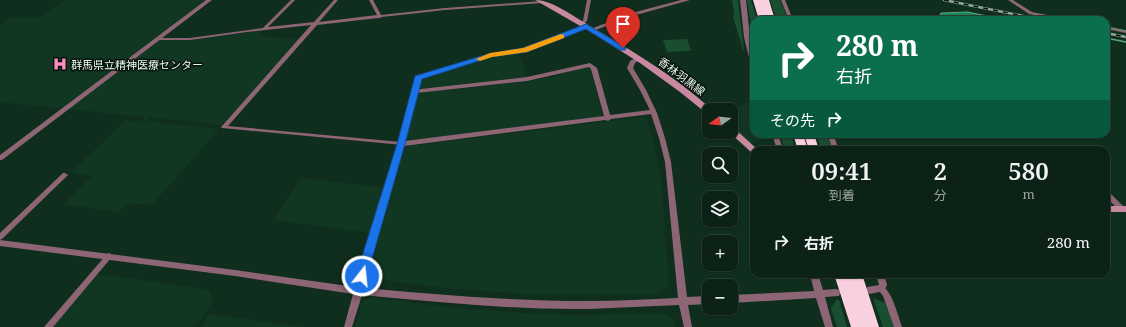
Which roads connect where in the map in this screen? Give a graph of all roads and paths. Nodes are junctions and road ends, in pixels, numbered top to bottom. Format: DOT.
graph roads {
  1 [pos="209,0"];
  2 [pos="293,0"];
  3 [pos="336,0"];
  4 [pos="371,0"];
  5 [pos="589,0"];
  6 [pos="687,0"];
  7 [pos="743,0"];
  8 [pos="756,0"];
  9 [pos="765,0"];
  10 [pos="783,0"];
  11 [pos="1010,0"];
  12 [pos="540,1"];
  13 [pos="762,16"];
  14 [pos="771,16"];
  15 [pos="789,16"];
  16 [pos="1046,16"];
  17 [pos="380,17"];
  18 [pos="314,24"];
  19 [pos="586,27"];
  20 [pos="264,29"];
  21 [pos="1110,29"];
  22 [pos="1126,32"];
  23 [pos="157,39"];
  24 [pos="750,40"];
  25 [pos="639,58"];
  26 [pos="414,91"];
  27 [pos="702,105"];
  28 [pos="653,112"];
  29 [pos="608,119"];
  30 [pos="738,136"];
  31 [pos="401,144"];
  32 [pos="750,147"];
  33 [pos="0,158"];
  34 [pos="65,175"];
  35 [pos="1110,197"];
  36 [pos="1110,209"];
  37 [pos="1124,209"];
  38 [pos="0,237"];
  39 [pos="0,243"];
  40 [pos="109,256"];
  41 [pos="815,278"];
  42 [pos="842,278"];
  43 [pos="856,278"];
  44 [pos="881,278"];
  45 [pos="881,288"];
  46 [pos="870,290"];
  47 [pos="357,291"];
  48 [pos="836,292"];
  49 [pos="819,293"];
  50 [pos="738,299"];
  51 [pos="702,301"];
  52 [pos="683,302"];
  53 [pos="48,327"];
  54 [pos="348,327"];
  55 [pos="688,327"];
  56 [pos="829,327"];
  57 [pos="858,327"];
  58 [pos="872,327"];
  59 [pos="898,327"];
  1 -- 23 [label="street"];
  2 -- 20 [label="street"];
  3 -- 18 [label="street"];
  4 -- 17 [label="street"];
  5 -- 19 [label="street"];
  6 -- 19 [label="street"];
  7 -- 24 [label="street"];
  8 -- 13 [label="highway"];
  9 -- 14 [label="highway"];
  10 -- 15 [label="street"];
  11 -- 16 [label="street"];
  12 -- 17 [label="street"];
  12 -- 19 [label="main road, 香林羽黒線"];
  17 -- 18 [label="street"];
  18 -- 20 [label="street"];
  18 -- 31 [label="street"];
  19 -- 25 [label="main road, 香林羽黒線"];
  19 -- 26 [label="street"];
  20 -- 23 [label="street"];
  21 -- 22 [label="street"];
  23 -- 33 [label="street"];
  25 -- 27 [label="main road, 香林羽黒線"];
  25 -- 28 [label="street"];
  26 -- 29 [label="street"];
  26 -- 31 [label="street"];
  28 -- 29 [label="street"];
  28 -- 52 [label="street"];
  29 -- 31 [label="street"];
  30 -- 32 [label="main road"];
  31 -- 47 [label="street"];
  34 -- 38 [label="street"];
  35 -- 37 [label="street"];
  36 -- 37 [label="main road"];
  39 -- 40 [label="street"];
  40 -- 47 [label="street"];
  40 -- 53 [label="street"];
  41 -- 49 [label="street"];
  42 -- 57 [label="highway"];
  43 -- 58 [label="highway"];
  44 -- 45 [label="street"];
  45 -- 46 [label="street"];
  45 -- 59 [label="street"];
  47 -- 52 [label="street"];
  47 -- 54 [label="street"];
  48 -- 49 [label="street"];
  49 -- 50 [label="street"];
  49 -- 56 [label="street"];
  51 -- 52 [label="street"];
  52 -- 55 [label="street"];
}
